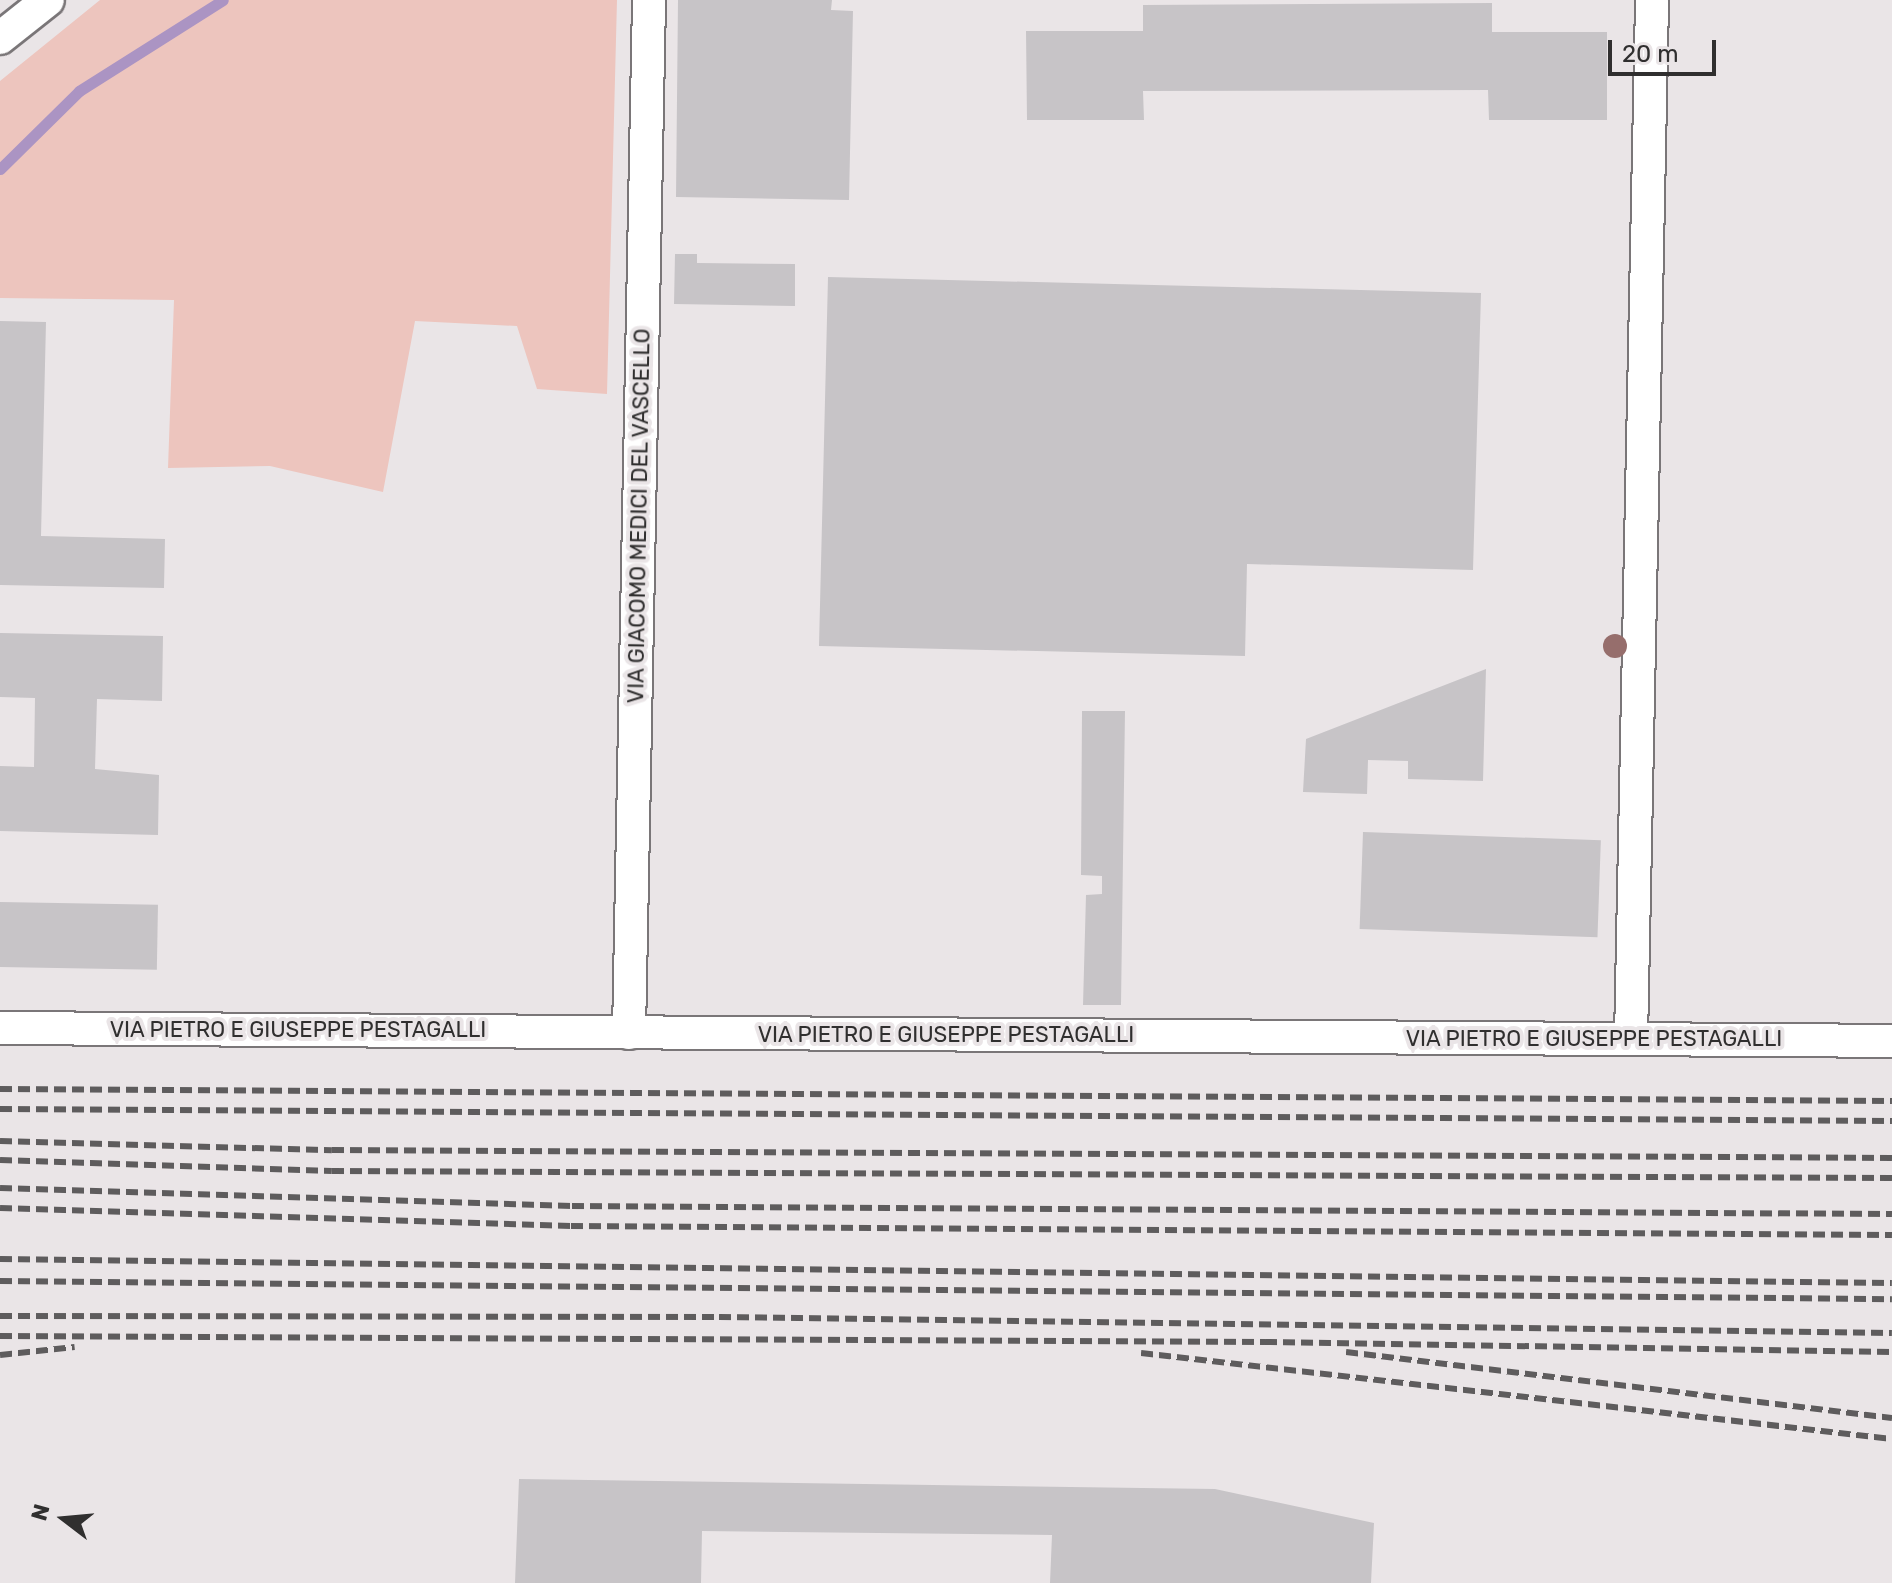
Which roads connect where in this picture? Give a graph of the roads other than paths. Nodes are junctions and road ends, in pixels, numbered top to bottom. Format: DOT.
graph roads {
  1 [pos="48,0"];
  2 [pos="649,0"];
  3 [pos="1652,0"];
  4 [pos="0,38"];
  5 [pos="0,1028"];
  6 [pos="629,1033"];
  7 [pos="1631,1039"];
  8 [pos="1892,1041"];
  1 -- 4 [label="street"];
  2 -- 6 [label="street, VIA GIACOMO MEDICI DEL VASCELLO"];
  3 -- 7 [label="street"];
  5 -- 6 [label="street, VIA PIETRO E GIUSEPPE PESTAGALLI"];
  6 -- 7 [label="street, VIA PIETRO E GIUSEPPE PESTAGALLI"];
  7 -- 8 [label="street, VIA PIETRO E GIUSEPPE PESTAGALLI"];
}
